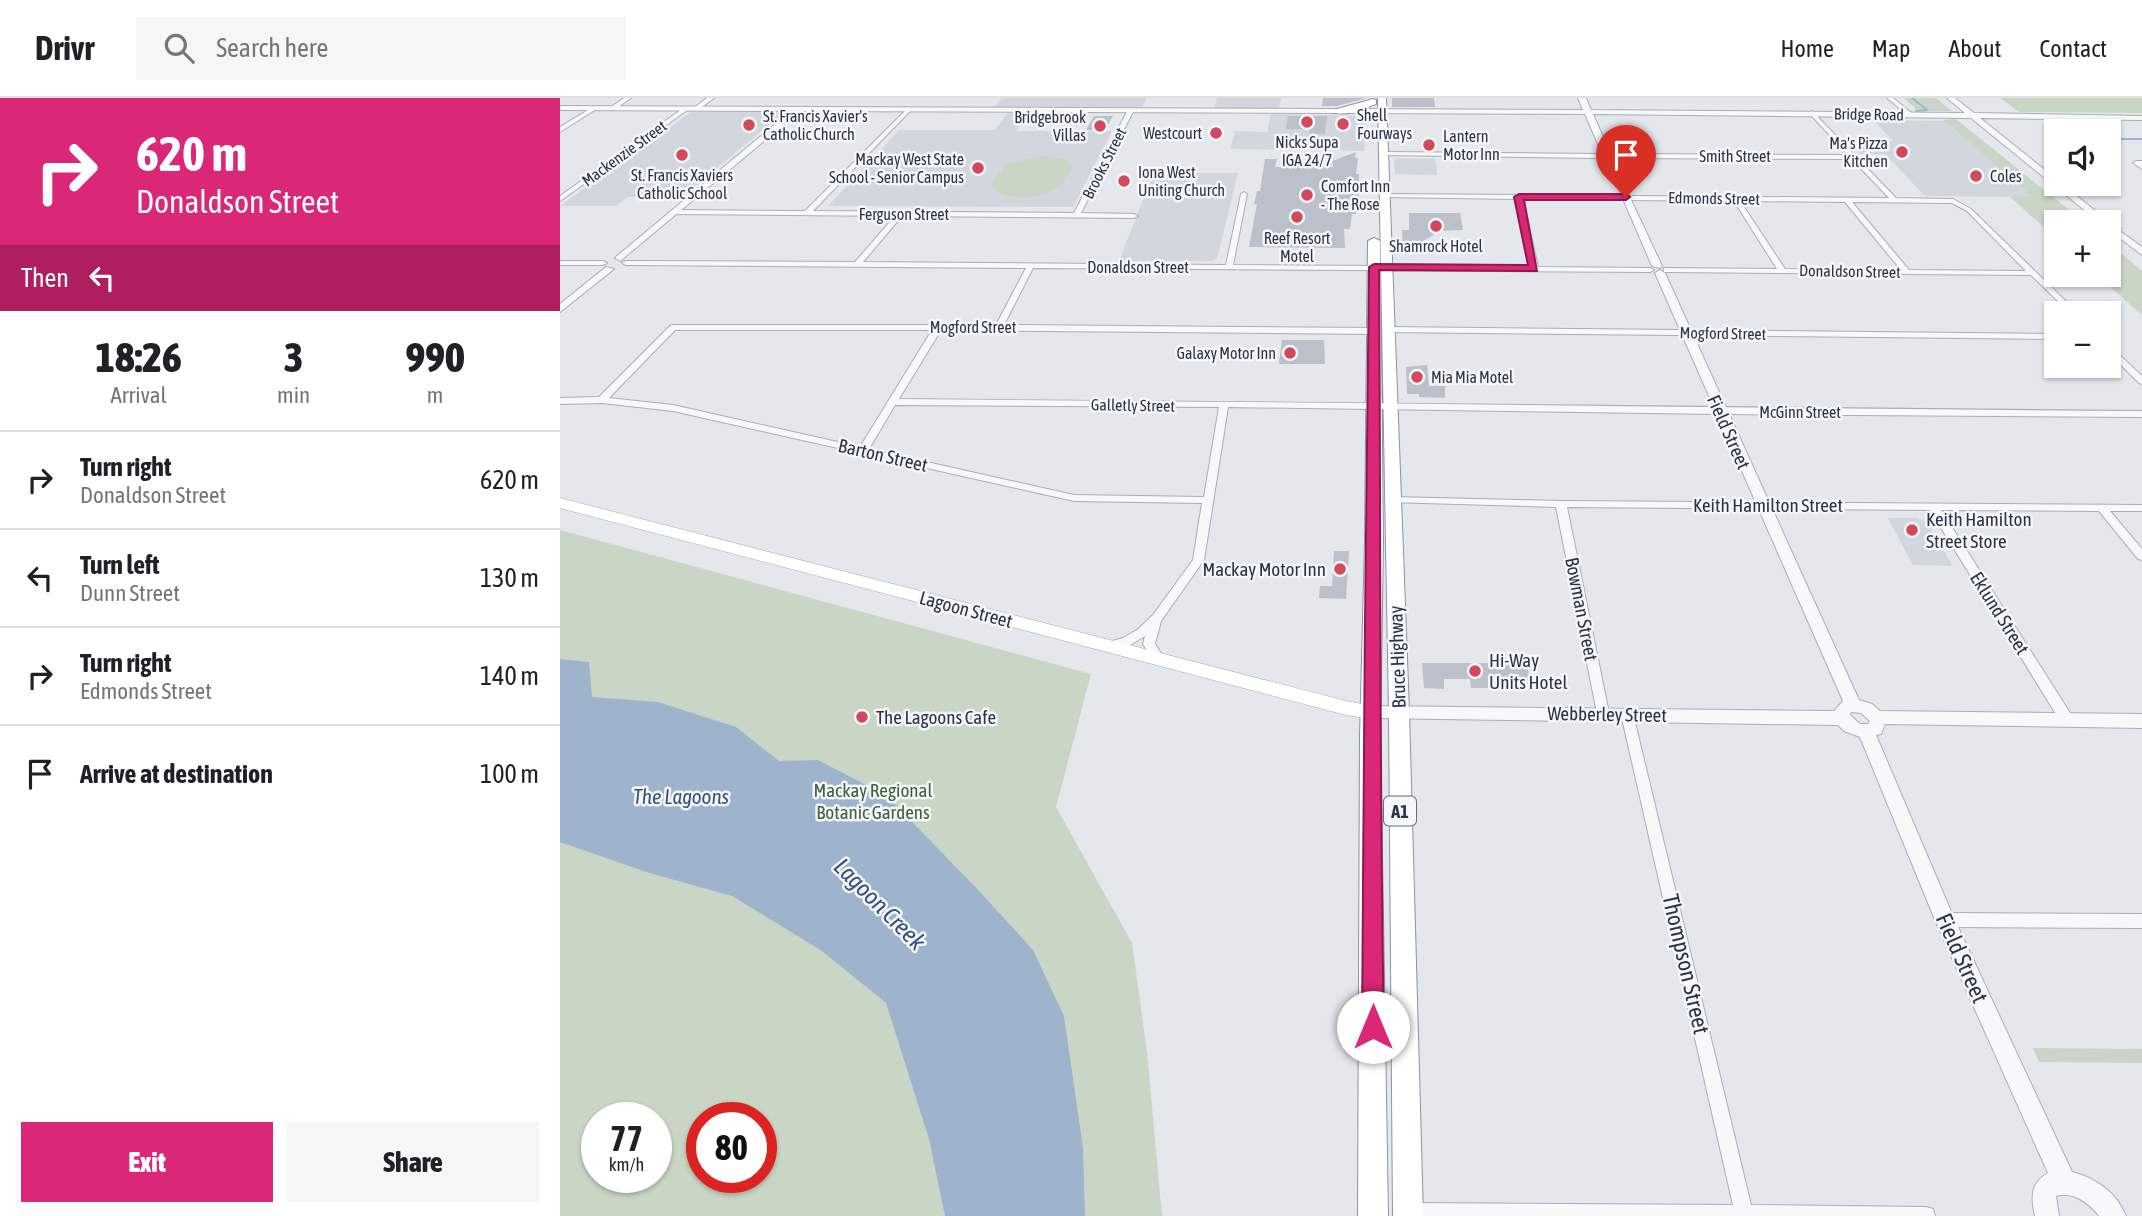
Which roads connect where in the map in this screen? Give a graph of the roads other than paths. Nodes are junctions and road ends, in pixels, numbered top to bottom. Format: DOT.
graph roads {
  1 [pos="628,98"];
  2 [pos="710,98"];
  3 [pos="810,98"];
  4 [pos="1582,98"];
  5 [pos="1890,98"];
  6 [pos="1944,98"];
  7 [pos="1951,98"];
  8 [pos="1377,104"];
  9 [pos="560,108"];
  10 [pos="595,108"];
  11 [pos="613,108"];
  12 [pos="687,108"];
  13 [pos="696,108"];
  14 [pos="798,109"];
  15 [pos="909,109"];
  16 [pos="1131,110"];
  17 [pos="1335,111"];
  18 [pos="1588,112"];
  19 [pos="1812,113"];
  20 [pos="1914,115"];
  21 [pos="1969,116"];
  22 [pos="2142,117"];
  23 [pos="560,130"];
  24 [pos="1384,154"];
  25 [pos="1607,155"];
  26 [pos="1853,157"];
  27 [pos="1244,194"];
  28 [pos="1385,196"];
  29 [pos="1519,197"];
  30 [pos="1626,197"];
  31 [pos="1735,198"];
  32 [pos="560,199"];
  33 [pos="1893,199"];
  34 [pos="1847,200"];
  35 [pos="2079,210"];
  36 [pos="2089,210"];
  37 [pos="673,212"];
  38 [pos="807,213"];
  39 [pos="900,214"];
  40 [pos="1077,215"];
  41 [pos="1134,216"];
  42 [pos="2121,235"];
  43 [pos="2121,243"];
  44 [pos="2142,252"];
  45 [pos="2142,258"];
  46 [pos="623,260"];
  47 [pos="560,263"];
  48 [pos="606,266"];
  49 [pos="856,266"];
  50 [pos="1030,267"];
  51 [pos="1229,267"];
  52 [pos="1380,267"];
  53 [pos="1534,268"];
  54 [pos="1658,270"];
  55 [pos="1782,271"];
  56 [pos="1907,272"];
  57 [pos="2033,273"];
  58 [pos="2062,301"];
  59 [pos="560,309"];
  60 [pos="938,327"];
  61 [pos="999,327"];
  62 [pos="1389,330"];
  63 [pos="1374,331"];
  64 [pos="1686,332"];
  65 [pos="2044,337"];
  66 [pos="2121,360"];
  67 [pos="2142,381"];
  68 [pos="601,400"];
  69 [pos="560,401"];
  70 [pos="892,402"];
  71 [pos="1383,405"];
  72 [pos="1224,406"];
  73 [pos="1719,411"];
  74 [pos="2142,414"];
  75 [pos="863,450"];
  76 [pos="1207,500"];
  77 [pos="1393,500"];
  78 [pos="560,503"];
  79 [pos="1561,505"];
  80 [pos="1763,505"];
  81 [pos="1933,506"];
  82 [pos="2102,508"];
  83 [pos="2142,509"];
  84 [pos="2142,556"];
  85 [pos="1157,618"];
  86 [pos="1109,646"];
  87 [pos="1158,658"];
  88 [pos="1371,712"];
  89 [pos="1399,712"];
  90 [pos="1847,712"];
  91 [pos="1603,713"];
  92 [pos="1627,714"];
  93 [pos="2067,720"];
  94 [pos="2142,722"];
  95 [pos="1871,724"];
  96 [pos="1945,920"];
  97 [pos="2142,922"];
  98 [pos="2064,1181"];
  99 [pos="1408,1214"];
  100 [pos="1744,1214"];
  101 [pos="1373,1216"];
  102 [pos="1926,1216"];
  103 [pos="2047,1216"];
  104 [pos="2114,1216"];
  1 -- 11 [label="street"];
  2 -- 13 [label="street"];
  3 -- 14 [label="street"];
  4 -- 18 [label="street, Field Street"];
  5 -- 20 [label="street"];
  6 -- 21 [label="street"];
  7 -- 21 [label="street"];
  8 -- 17 [label="highway"];
  8 -- 18 [label="street, Bridge Road"];
  8 -- 24 [label="highway, Bruce Highway / A1"];
  8 -- 52 [label="highway, Bruce Highway / A1"];
  9 -- 10 [label="street"];
  10 -- 11 [label="street"];
  10 -- 23 [label="street"];
  11 -- 12 [label="street"];
  12 -- 13 [label="street"];
  12 -- 32 [label="street, Mackenzie Street"];
  13 -- 14 [label="street"];
  14 -- 15 [label="street"];
  14 -- 37 [label="street"];
  15 -- 16 [label="street"];
  15 -- 38 [label="street"];
  16 -- 17 [label="street"];
  16 -- 40 [label="street, Brooks Street"];
  18 -- 19 [label="street, Bridge Road"];
  18 -- 25 [label="street, Field Street"];
  19 -- 20 [label="street, Bridge Road"];
  19 -- 26 [label="street"];
  20 -- 21 [label="street, Bridge Road"];
  21 -- 22 [label="street, Bridge Road"];
  21 -- 35 [label="street"];
  21 -- 36 [label="street"];
  24 -- 25 [label="street, Smith Street"];
  24 -- 28 [label="highway, Bruce Highway / A1"];
  25 -- 26 [label="street, Smith Street"];
  25 -- 30 [label="street, Field Street"];
  26 -- 33 [label="street"];
  27 -- 51 [label="street"];
  28 -- 29 [label="street, Edmonds Street"];
  28 -- 52 [label="highway, Bruce Highway / A1"];
  29 -- 30 [label="street, Edmonds Street"];
  29 -- 53 [label="street"];
  30 -- 31 [label="street, Edmonds Street"];
  30 -- 54 [label="street, Field Street"];
  31 -- 34 [label="street, Edmonds Street"];
  31 -- 55 [label="street"];
  33 -- 34 [label="street, Edmonds Street"];
  33 -- 57 [label="street, Edmonds Street"];
  34 -- 56 [label="street"];
  37 -- 38 [label="street, Ferguson Street"];
  37 -- 46 [label="street"];
  38 -- 39 [label="street, Ferguson Street"];
  39 -- 40 [label="street, Ferguson Street"];
  39 -- 49 [label="street"];
  40 -- 41 [label="street, Ferguson Street"];
  42 -- 44 [label="street"];
  43 -- 45 [label="street"];
  46 -- 48 [label="street"];
  46 -- 49 [label="street, Donaldson Street"];
  47 -- 48 [label="street"];
  48 -- 59 [label="street"];
  49 -- 50 [label="street, Donaldson Street"];
  50 -- 51 [label="street, Donaldson Street"];
  50 -- 61 [label="street"];
  51 -- 52 [label="street, Donaldson Street"];
  52 -- 53 [label="street, Donaldson Street"];
  52 -- 62 [label="highway, Bruce Highway / A1"];
  52 -- 63 [label="highway, Bruce Highway / A1"];
  53 -- 54 [label="street, Donaldson Street"];
  54 -- 55 [label="street, Donaldson Street"];
  54 -- 64 [label="street, Field Street"];
  55 -- 56 [label="street, Donaldson Street"];
  56 -- 57 [label="street, Donaldson Street"];
  57 -- 58 [label="street"];
  60 -- 61 [label="street, Mogford Street"];
  60 -- 68 [label="street, Mogford Street"];
  60 -- 70 [label="street"];
  61 -- 63 [label="street, Mogford Street"];
  62 -- 64 [label="street, Mogford Street"];
  62 -- 71 [label="highway, Bruce Highway / A1"];
  63 -- 71 [label="highway, Bruce Highway / A1"];
  64 -- 65 [label="street, Mogford Street"];
  64 -- 73 [label="street, Field Street"];
  66 -- 67 [label="street"];
  68 -- 69 [label="street, Barton Street"];
  68 -- 75 [label="street, Barton Street"];
  70 -- 72 [label="street, Galletly Street"];
  70 -- 75 [label="street"];
  71 -- 72 [label="street, Galletly Street"];
  71 -- 73 [label="street, McGinn Street"];
  71 -- 77 [label="highway, Bruce Highway / A1"];
  71 -- 88 [label="highway, Bruce Highway / A1"];
  72 -- 76 [label="street"];
  73 -- 74 [label="street, McGinn Street"];
  73 -- 80 [label="street, Field Street"];
  75 -- 76 [label="street, Barton Street"];
  76 -- 85 [label="street"];
  77 -- 79 [label="street, Keith Hamilton Street"];
  77 -- 89 [label="highway, Bruce Highway / A1"];
  78 -- 86 [label="main road, Lagoon Street"];
  79 -- 80 [label="street, Keith Hamilton Street"];
  79 -- 91 [label="street, Bowman Street"];
  80 -- 81 [label="street, Keith Hamilton Street"];
  80 -- 90 [label="street, Field Street"];
  81 -- 82 [label="street, Keith Hamilton Street"];
  81 -- 93 [label="street, Eklund Street"];
  82 -- 83 [label="street, Keith Hamilton Street"];
  82 -- 84 [label="street"];
  85 -- 86 [label="street"];
  85 -- 87 [label="street"];
  86 -- 87 [label="main road, Lagoon Street"];
  87 -- 88 [label="main road, Lagoon Street"];
  88 -- 89 [label="street, Webberley Street"];
  88 -- 101 [label="highway, Bruce Highway / A1"];
  89 -- 91 [label="street, Webberley Street"];
  89 -- 99 [label="highway, Bruce Highway / A1"];
  90 -- 92 [label="street, Webberley Street"];
  90 -- 95 [label="street"];
  90 -- 95 [label="street"];
  91 -- 92 [label="street, Webberley Street"];
  92 -- 100 [label="street, Thompson Street"];
  93 -- 94 [label="street"];
  93 -- 95 [label="street"];
  95 -- 96 [label="street, Field Street"];
  96 -- 97 [label="street"];
  96 -- 98 [label="street, Field Street"];
  98 -- 103 [label="street"];
  98 -- 104 [label="street"];
  99 -- 100 [label="street"];
  100 -- 102 [label="street"];
}
